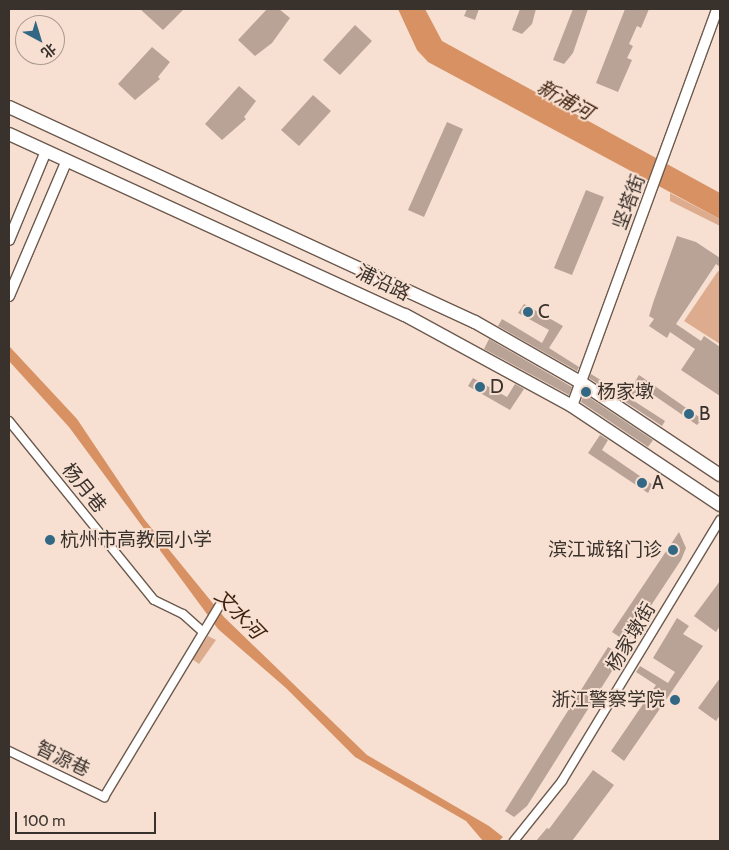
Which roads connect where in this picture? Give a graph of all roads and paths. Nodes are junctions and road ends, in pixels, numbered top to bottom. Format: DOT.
graph roads {
  1 [pos="716,9"];
  2 [pos="9,107"];
  3 [pos="9,134"];
  4 [pos="46,151"];
  5 [pos="67,160"];
  6 [pos="9,240"];
  7 [pos="9,296"];
  8 [pos="582,382"];
  9 [pos="572,406"];
  10 [pos="9,421"];
  11 [pos="720,475"];
  12 [pos="720,504"];
  13 [pos="720,520"];
  14 [pos="219,606"];
  15 [pos="203,632"];
  16 [pos="9,751"];
  17 [pos="516,839"];
  1 -- 8 [label="street, 坚塔街"];
  2 -- 8 [label="main road, 浦沿路"];
  3 -- 4 [label="main road, 浦沿路"];
  4 -- 5 [label="main road, 浦沿路"];
  4 -- 6 [label="street"];
  5 -- 7 [label="street"];
  5 -- 9 [label="main road, 浦沿路"];
  8 -- 9 [label="street, 坚塔街"];
  8 -- 11 [label="main road, 浦沿路"];
  9 -- 12 [label="main road, 浦沿路"];
  10 -- 15 [label="street, 杨月巷"];
  13 -- 17 [label="street, 杨家墩街"];
  14 -- 15 [label="street"];
  15 -- 16 [label="street, 智源巷"];
}
